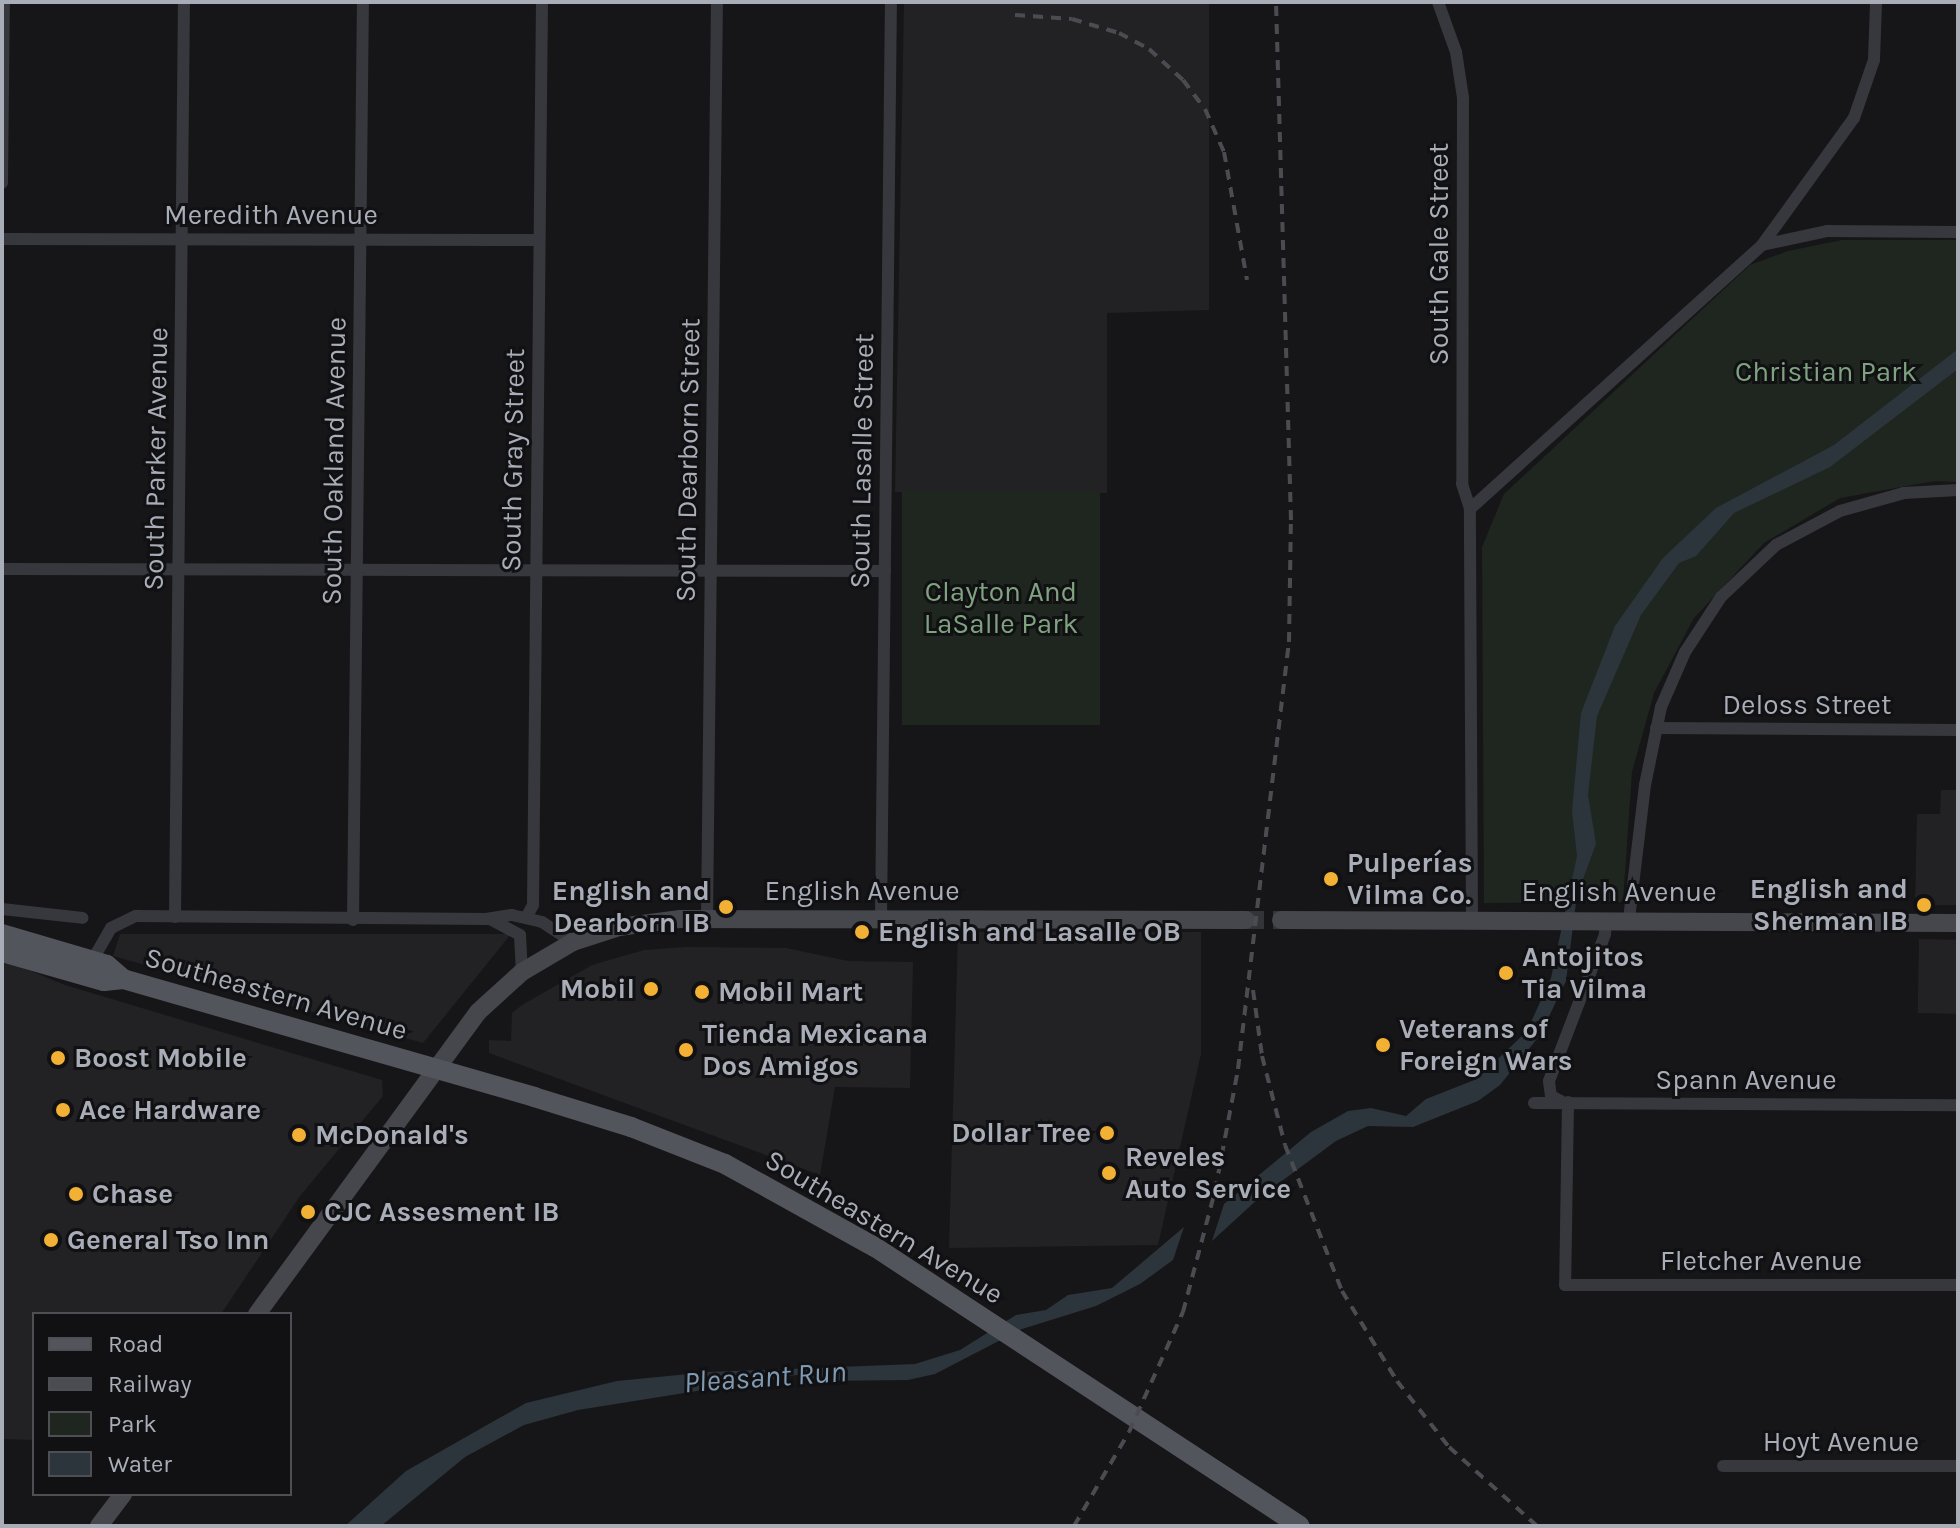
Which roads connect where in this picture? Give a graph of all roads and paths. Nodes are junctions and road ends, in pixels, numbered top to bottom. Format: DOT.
graph roads {
  1 [pos="4,2"];
  2 [pos="184,2"];
  3 [pos="363,2"];
  4 [pos="542,2"];
  5 [pos="717,2"];
  6 [pos="891,2"];
  7 [pos="1438,2"];
  8 [pos="1876,2"];
  9 [pos="2,183"];
  10 [pos="1958,232"];
  11 [pos="2,239"];
  12 [pos="182,239"];
  13 [pos="360,239"];
  14 [pos="539,240"];
  15 [pos="1762,245"];
  16 [pos="1958,490"];
  17 [pos="1470,509"];
  18 [pos="2,569"];
  19 [pos="178,570"];
  20 [pos="357,570"];
  21 [pos="536,570"];
  22 [pos="710,570"];
  23 [pos="885,571"];
  24 [pos="1656,728"];
  25 [pos="1958,730"];
  26 [pos="2,909"];
  27 [pos="527,916"];
  28 [pos="175,917"];
  29 [pos="83,918"];
  30 [pos="490,919"];
  31 [pos="707,919"];
  32 [pos="1600,919"];
  33 [pos="1629,919"];
  34 [pos="353,920"];
  35 [pos="881,920"];
  36 [pos="1246,920"];
  37 [pos="1281,920"];
  38 [pos="1472,920"];
  39 [pos="1958,923"];
  40 [pos="2,934"];
  41 [pos="573,942"];
  42 [pos="2,952"];
  43 [pos="92,961"];
  44 [pos="522,972"];
  45 [pos="123,979"];
  46 [pos="437,1070"];
  47 [pos="1568,1102"];
  48 [pos="1534,1103"];
  49 [pos="1958,1105"];
  50 [pos="1958,1285"];
  51 [pos="258,1312"];
  52 [pos="1723,1466"];
  53 [pos="1958,1466"];
  54 [pos="122,1496"];
  55 [pos="99,1526"];
  56 [pos="1300,1526"];
  1 -- 9 [label="street"];
  2 -- 12 [label="street, South Parker Avenue"];
  3 -- 13 [label="street, South Oakland Avenue"];
  4 -- 14 [label="street, South Gray Street"];
  5 -- 22 [label="street, South Dearborn Street"];
  6 -- 23 [label="street, South Lasalle Street"];
  7 -- 17 [label="street, South Gale Street"];
  8 -- 15 [label="street"];
  10 -- 15 [label="street"];
  11 -- 12 [label="street, Meredith Avenue"];
  12 -- 13 [label="street, Meredith Avenue"];
  12 -- 19 [label="street, South Parker Avenue"];
  13 -- 14 [label="street, Meredith Avenue"];
  13 -- 20 [label="street, South Oakland Avenue"];
  14 -- 21 [label="street, South Gray Street"];
  15 -- 17 [label="street"];
  16 -- 24 [label="street"];
  17 -- 38 [label="street, South Gale Street"];
  18 -- 19 [label="street"];
  19 -- 20 [label="street"];
  19 -- 28 [label="street, South Parker Avenue"];
  20 -- 21 [label="street"];
  20 -- 34 [label="street, South Oakland Avenue"];
  21 -- 22 [label="street"];
  21 -- 27 [label="street, South Gray Street"];
  22 -- 23 [label="street"];
  22 -- 31 [label="street, South Dearborn Street"];
  23 -- 35 [label="street, South Lasalle Street"];
  24 -- 25 [label="street, Deloss Street"];
  24 -- 33 [label="street"];
  26 -- 29 [label="street"];
  27 -- 30 [label="street"];
  27 -- 41 [label="street"];
  28 -- 34 [label="street"];
  28 -- 43 [label="street"];
  30 -- 34 [label="street"];
  30 -- 44 [label="street"];
  31 -- 35 [label="main road, English Avenue"];
  31 -- 41 [label="main road, English Avenue"];
  32 -- 33 [label="main road, English Avenue"];
  32 -- 38 [label="main road, English Avenue"];
  32 -- 47 [label="street"];
  33 -- 39 [label="main road, English Avenue"];
  35 -- 36 [label="main road, English Avenue"];
  37 -- 38 [label="main road, English Avenue"];
  40 -- 43 [label="main road, Southeastern Avenue"];
  41 -- 44 [label="main road, English Avenue"];
  42 -- 45 [label="main road, Southeastern Avenue"];
  43 -- 45 [label="main road, Southeastern Avenue"];
  44 -- 46 [label="main road, English Avenue"];
  45 -- 46 [label="main road, Southeastern Avenue"];
  46 -- 51 [label="main road, English Avenue"];
  46 -- 56 [label="main road, Southeastern Avenue"];
  47 -- 48 [label="street, Spann Avenue"];
  47 -- 49 [label="street, Spann Avenue"];
  47 -- 50 [label="street, Fletcher Avenue"];
  52 -- 53 [label="street, Hoyt Avenue"];
  54 -- 55 [label="main road"];
}
